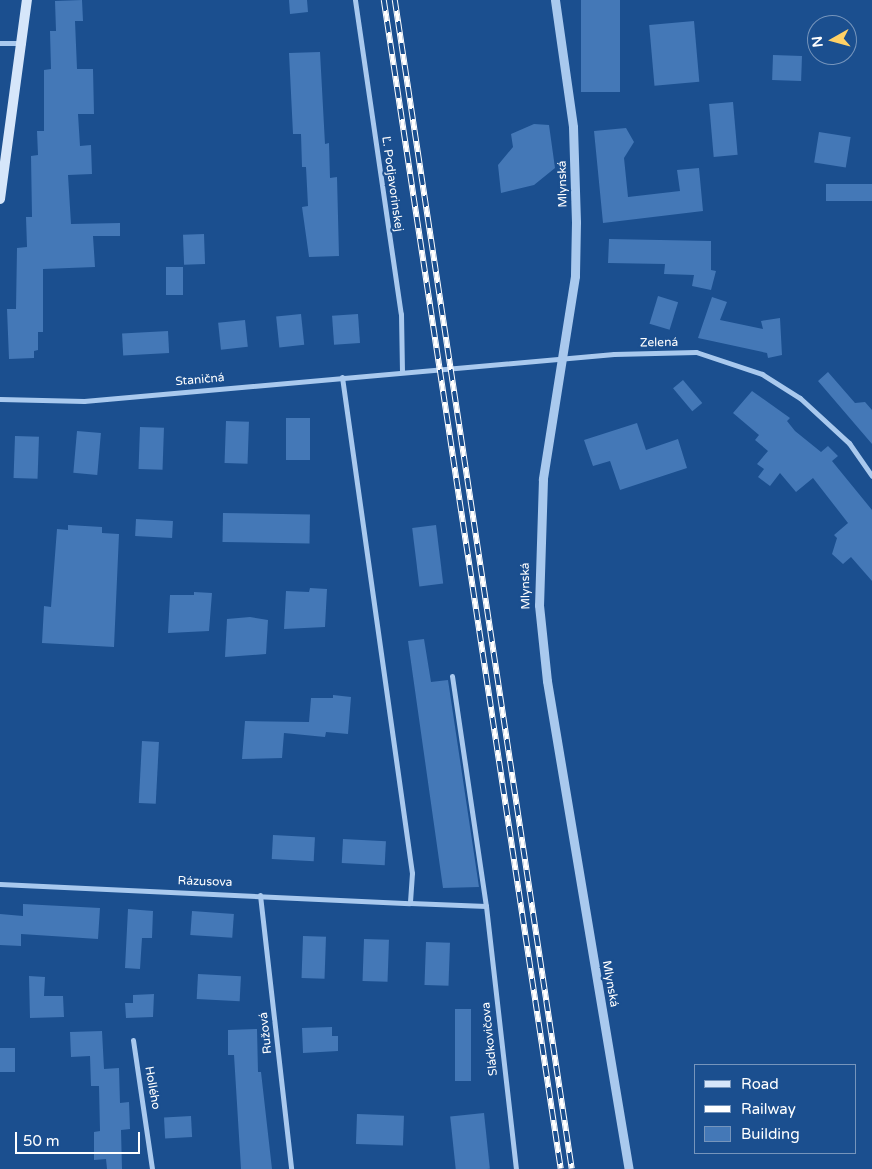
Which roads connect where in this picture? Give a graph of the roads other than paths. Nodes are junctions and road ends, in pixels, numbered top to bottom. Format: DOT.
graph roads {
  1 [pos="27,0"];
  2 [pos="355,0"];
  3 [pos="554,0"];
  4 [pos="0,43"];
  5 [pos="24,43"];
  6 [pos="0,199"];
  7 [pos="562,358"];
  8 [pos="402,371"];
  9 [pos="342,377"];
  10 [pos="0,399"];
  11 [pos="872,476"];
  12 [pos="452,676"];
  13 [pos="0,884"];
  14 [pos="260,895"];
  15 [pos="410,903"];
  16 [pos="486,906"];
  17 [pos="133,1040"];
  18 [pos="152,1169"];
  19 [pos="291,1169"];
  20 [pos="516,1169"];
  21 [pos="629,1169"];
  1 -- 5 [label="main road"];
  2 -- 8 [label="street, Ľ. Podjavorinskej"];
  3 -- 7 [label="street, Mlynská"];
  4 -- 5 [label="street"];
  5 -- 6 [label="main road"];
  7 -- 8 [label="street, Zelená"];
  7 -- 11 [label="street, Zelená"];
  7 -- 21 [label="street, Mlynská"];
  8 -- 9 [label="street, Staničná"];
  9 -- 10 [label="street, Staničná"];
  9 -- 15 [label="street"];
  12 -- 16 [label="street, Sládkovičova"];
  13 -- 14 [label="street, Rázusova"];
  14 -- 15 [label="street, Rázusova"];
  14 -- 19 [label="street, Ružová"];
  15 -- 16 [label="street, Rázusova"];
  16 -- 20 [label="street, Sládkovičova"];
  17 -- 18 [label="street, Hollého"];
}
